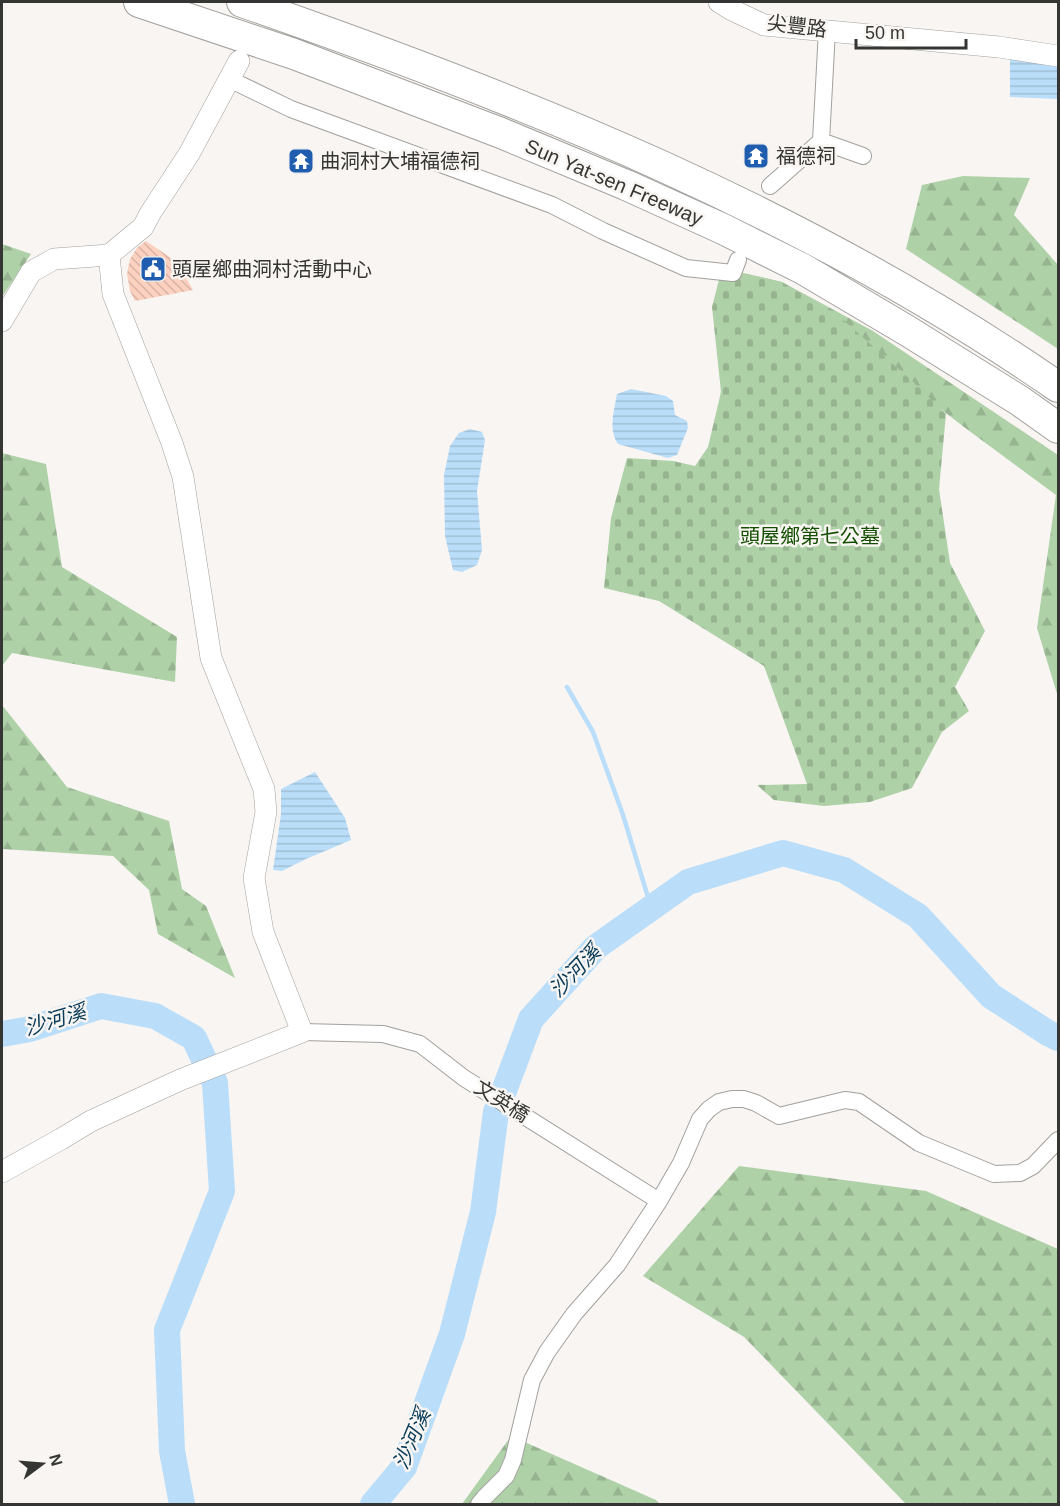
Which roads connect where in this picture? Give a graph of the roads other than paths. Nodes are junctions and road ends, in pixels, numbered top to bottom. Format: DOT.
graph roads {
  1 [pos="139,2"];
  2 [pos="242,2"];
  3 [pos="719,2"];
  4 [pos="827,30"];
  5 [pos="1059,56"];
  6 [pos="234,70"];
  7 [pos="821,141"];
  8 [pos="863,156"];
  9 [pos="770,186"];
  10 [pos="109,255"];
  11 [pos="738,260"];
  12 [pos="2,321"];
  13 [pos="1059,387"];
  14 [pos="1059,428"];
  15 [pos="302,1032"];
  16 [pos="1059,1140"];
  17 [pos="2,1172"];
  18 [pos="659,1201"];
  19 [pos="479,1504"];
  1 -- 14 [label="highway, Sun Yat-sen Freeway"];
  2 -- 13 [label="highway, Sun Yat-sen Freeway"];
  3 -- 4 [label="street, 尖豐路"];
  4 -- 5 [label="street, 尖豐路"];
  4 -- 7 [label="street"];
  6 -- 10 [label="street"];
  6 -- 11 [label="street"];
  7 -- 8 [label="street"];
  7 -- 9 [label="street"];
  10 -- 12 [label="street"];
  10 -- 15 [label="street"];
  15 -- 17 [label="street"];
  15 -- 18 [label="street, 文英橋"];
  16 -- 18 [label="street"];
  18 -- 19 [label="street"];
}
